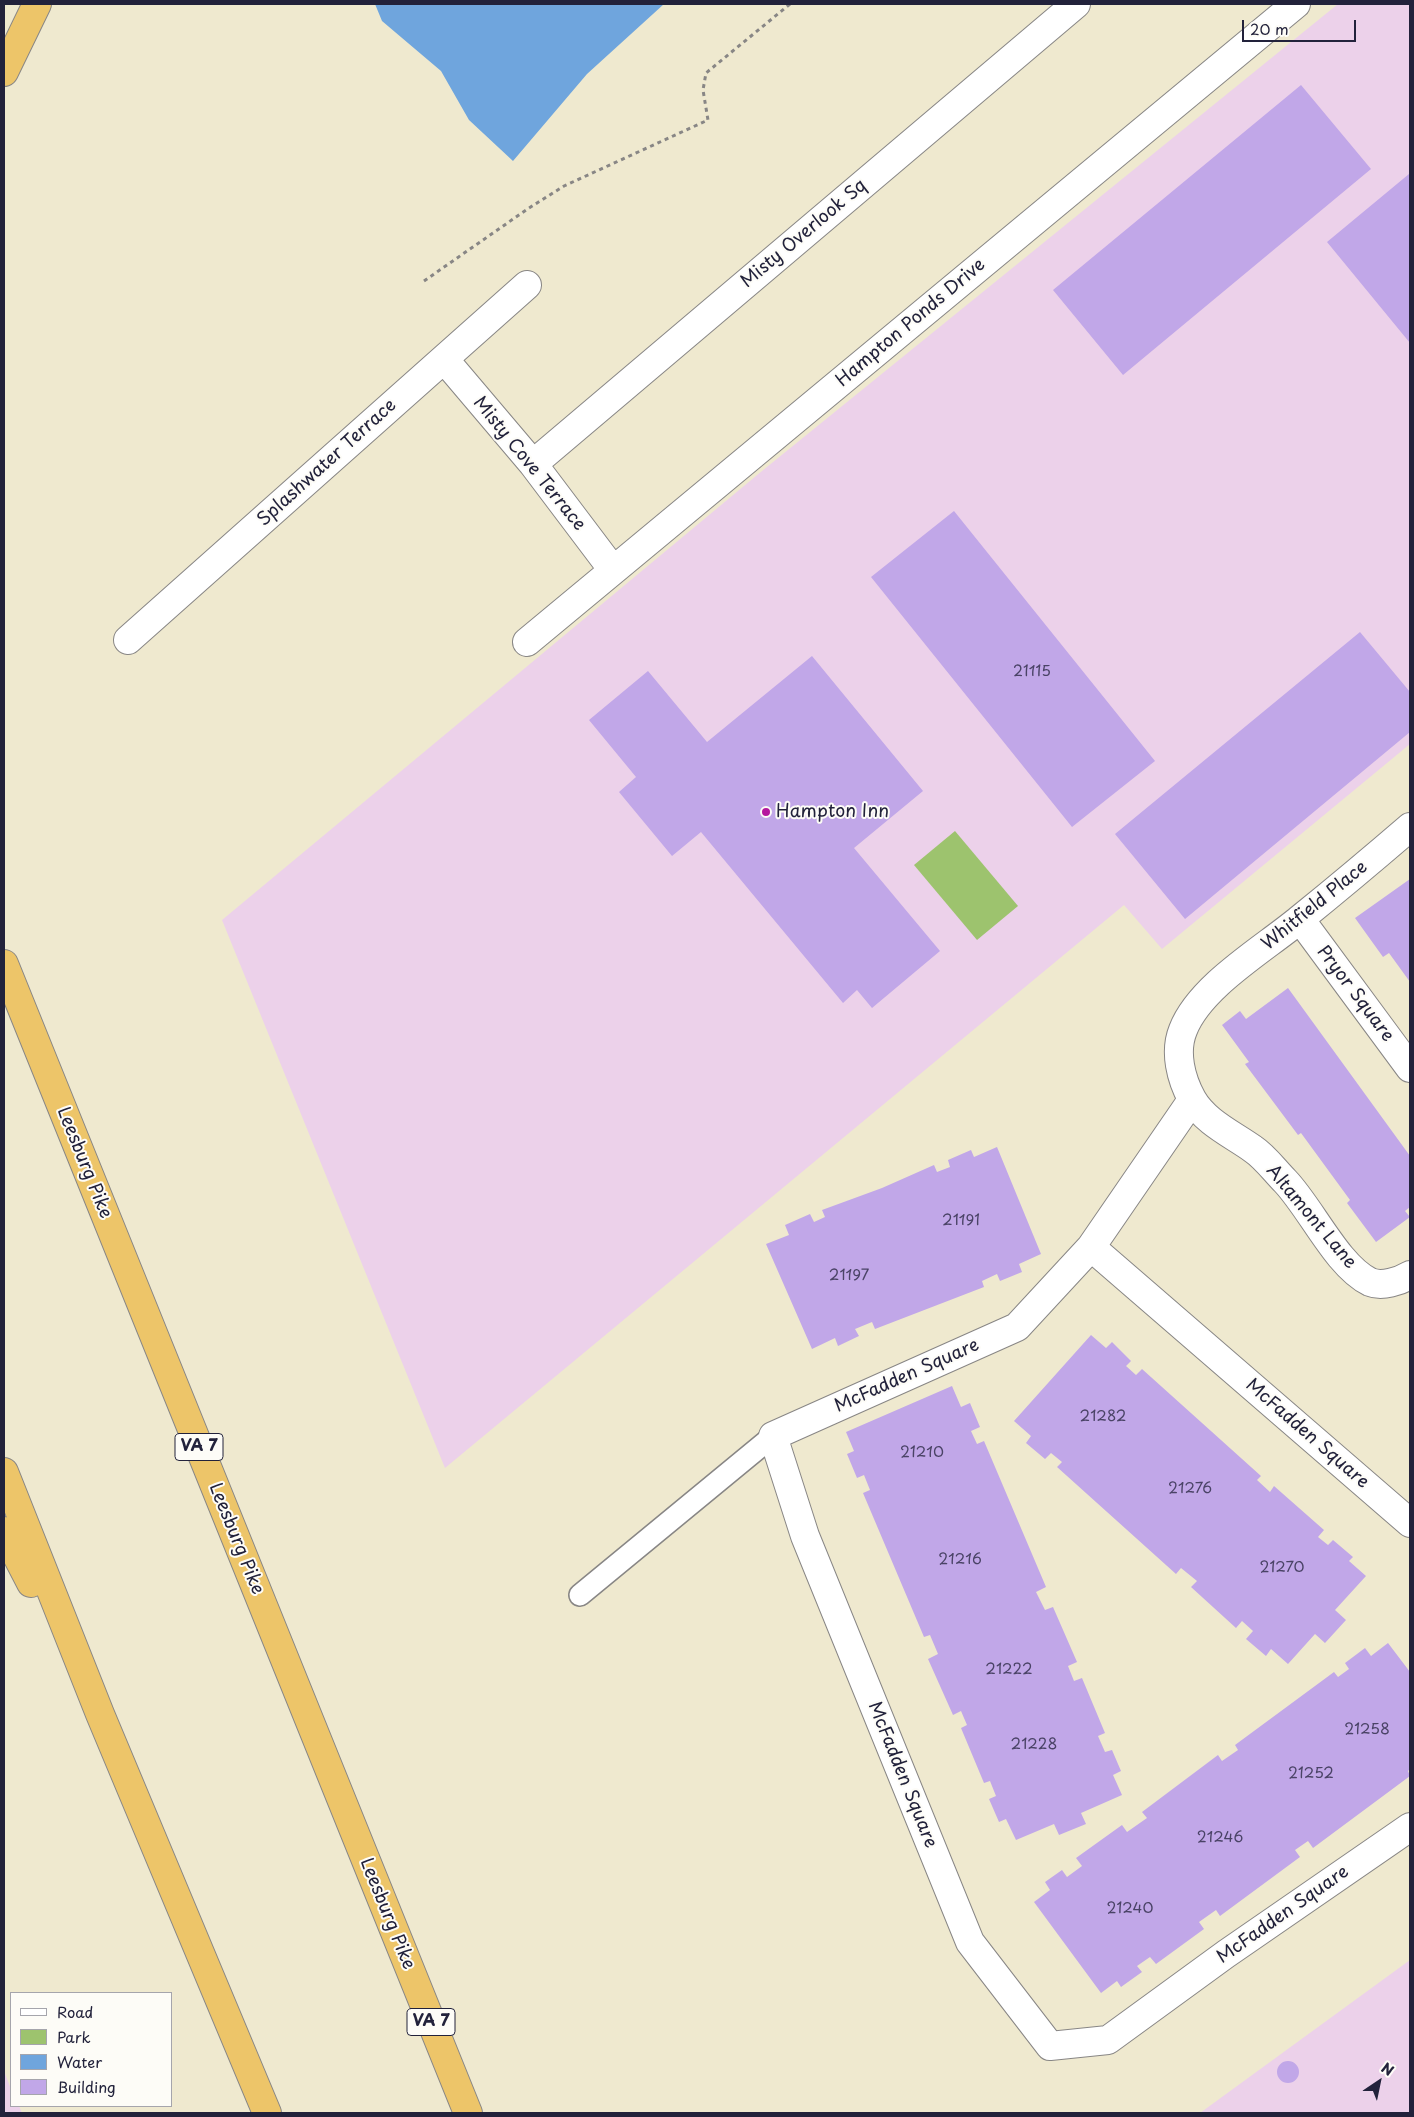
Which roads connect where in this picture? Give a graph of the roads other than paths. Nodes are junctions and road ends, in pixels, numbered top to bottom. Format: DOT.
graph roads {
  1 [pos="37,4"];
  2 [pos="1076,4"];
  3 [pos="1296,4"];
  4 [pos="4,72"];
  5 [pos="527,285"];
  6 [pos="444,359"];
  7 [pos="533,464"];
  8 [pos="614,570"];
  9 [pos="128,640"];
  10 [pos="527,642"];
  11 [pos="1410,827"];
  12 [pos="1300,919"];
  13 [pos="4,964"];
  14 [pos="1218,984"];
  15 [pos="1410,1068"];
  16 [pos="1192,1100"];
  17 [pos="1091,1247"];
  18 [pos="1410,1275"];
  19 [pos="773,1436"];
  20 [pos="4,1472"];
  21 [pos="1410,1523"];
  22 [pos="4,1531"];
  23 [pos="580,1595"];
  24 [pos="100,1714"];
  25 [pos="1410,1827"];
  26 [pos="268,2113"];
  27 [pos="468,2113"];
  1 -- 4 [label="highway"];
  2 -- 7 [label="street, Misty Overlook Sq"];
  3 -- 8 [label="street, Hampton Ponds Drive"];
  5 -- 6 [label="street, Splashwater Terrace"];
  6 -- 7 [label="street, Misty Cove Terrace"];
  6 -- 9 [label="street, Splashwater Terrace"];
  7 -- 8 [label="street, Misty Cove Terrace"];
  8 -- 10 [label="street, Hampton Ponds Drive"];
  11 -- 12 [label="street, Whitfield Place"];
  12 -- 14 [label="street, Whitfield Place"];
  12 -- 15 [label="street, Pryor Square"];
  13 -- 27 [label="highway, Leesburg Pike / VA 7"];
  14 -- 16 [label="street, Altamont Lane"];
  16 -- 17 [label="street, McFadden Square"];
  16 -- 18 [label="street, Altamont Lane"];
  17 -- 19 [label="street, McFadden Square"];
  17 -- 21 [label="street, McFadden Square"];
  19 -- 23 [label="lane"];
  19 -- 25 [label="street, McFadden Square"];
  20 -- 24 [label="highway"];
  22 -- 24 [label="highway"];
  24 -- 26 [label="highway"];
}
